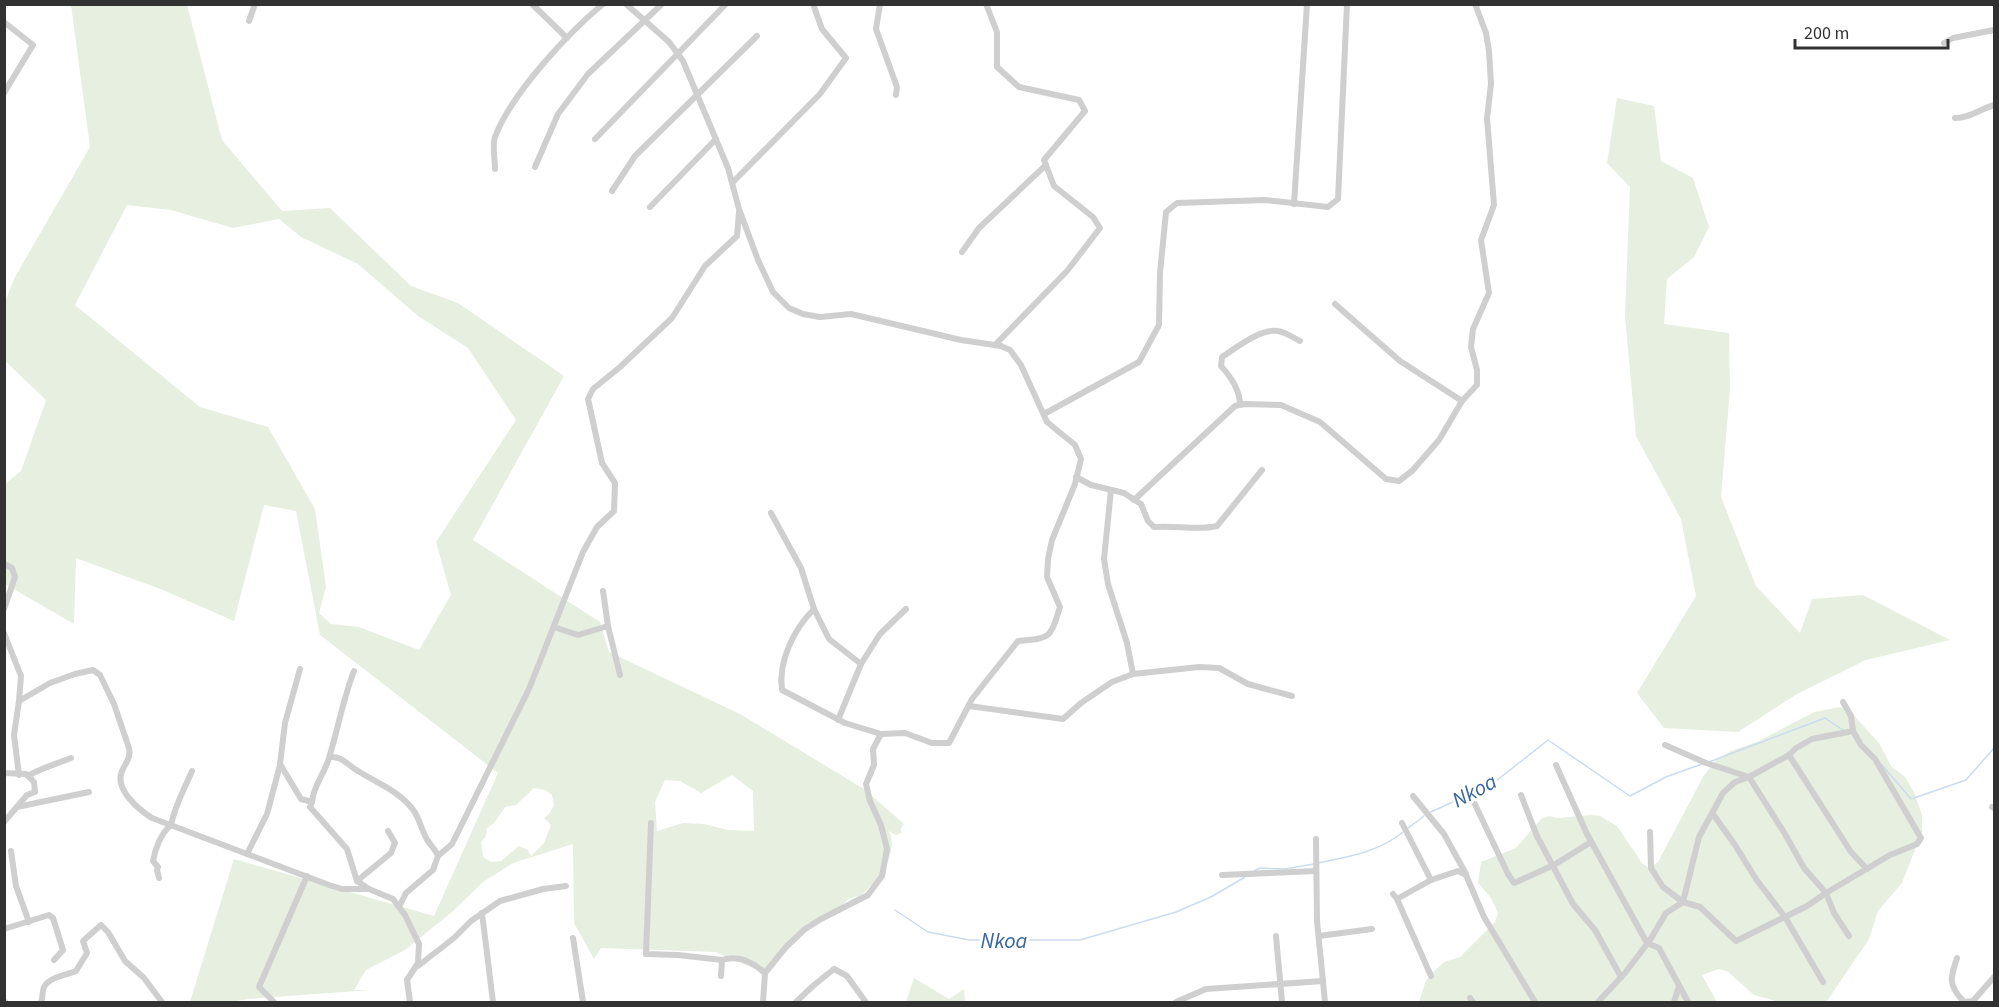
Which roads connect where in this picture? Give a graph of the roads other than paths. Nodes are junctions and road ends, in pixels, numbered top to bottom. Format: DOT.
graph roads {
  1 [pos="255,4"];
  2 [pos="532,4"];
  3 [pos="603,4"];
  4 [pos="626,4"];
  5 [pos="662,4"];
  6 [pos="726,4"];
  7 [pos="813,4"];
  8 [pos="880,4"];
  9 [pos="986,4"];
  10 [pos="1307,4"];
  11 [pos="1347,4"];
  12 [pos="1475,4"];
  13 [pos="249,21"];
  14 [pos="4,22"];
  15 [pos="646,22"];
  16 [pos="1995,30"];
  17 [pos="757,36"];
  18 [pos="567,38"];
  19 [pos="1944,43"];
  20 [pos="678,54"];
  21 [pos="4,93"];
  22 [pos="896,95"];
  23 [pos="697,96"];
  24 [pos="1995,105"];
  25 [pos="1955,118"];
  26 [pos="595,139"];
  27 [pos="716,139"];
  28 [pos="1046,165"];
  29 [pos="535,167"];
  30 [pos="495,169"];
  31 [pos="732,183"];
  32 [pos="612,191"];
  33 [pos="1294,204"];
  34 [pos="650,207"];
  35 [pos="740,209"];
  36 [pos="962,252"];
  37 [pos="1335,304"];
  38 [pos="1300,341"];
  39 [pos="995,345"];
  40 [pos="1461,401"];
  41 [pos="1240,405"];
  42 [pos="1044,414"];
  43 [pos="1262,470"];
  44 [pos="1076,477"];
  45 [pos="1111,490"];
  46 [pos="1134,500"];
  47 [pos="771,513"];
  48 [pos="4,564"];
  49 [pos="603,591"];
  50 [pos="4,609"];
  51 [pos="814,609"];
  52 [pos="906,609"];
  53 [pos="608,626"];
  54 [pos="554,627"];
  55 [pos="4,633"];
  56 [pos="861,664"];
  57 [pos="300,669"];
  58 [pos="354,671"];
  59 [pos="1133,674"];
  60 [pos="620,675"];
  61 [pos="1292,696"];
  62 [pos="20,701"];
  63 [pos="1843,702"];
  64 [pos="969,706"];
  65 [pos="838,720"];
  66 [pos="1853,730"];
  67 [pos="881,734"];
  68 [pos="1665,745"];
  69 [pos="1789,755"];
  70 [pos="330,757"];
  71 [pos="71,758"];
  72 [pos="280,764"];
  73 [pos="1556,765"];
  74 [pos="192,771"];
  75 [pos="4,773"];
  76 [pos="19,775"];
  77 [pos="28,777"];
  78 [pos="1749,777"];
  79 [pos="89,792"];
  80 [pos="1521,795"];
  81 [pos="1413,796"];
  82 [pos="1471,796"];
  83 [pos="312,802"];
  84 [pos="16,807"];
  85 [pos="1713,814"];
  86 [pos="4,822"];
  87 [pos="1402,822"];
  88 [pos="651,823"];
  89 [pos="171,825"];
  90 [pos="388,831"];
  91 [pos="1650,832"];
  92 [pos="1316,839"];
  93 [pos="1591,842"];
  94 [pos="11,851"];
  95 [pos="247,854"];
  96 [pos="438,856"];
  97 [pos="1554,864"];
  98 [pos="1867,869"];
  99 [pos="1316,871"];
  100 [pos="1222,875"];
  101 [pos="1466,875"];
  102 [pos="307,876"];
  103 [pos="159,878"];
  104 [pos="357,880"];
  105 [pos="1431,880"];
  106 [pos="566,886"];
  107 [pos="369,889"];
  108 [pos="1826,893"];
  109 [pos="1683,902"];
  110 [pos="399,907"];
  111 [pos="482,913"];
  112 [pos="1785,917"];
  113 [pos="29,922"];
  114 [pos="4,929"];
  115 [pos="1372,929"];
  116 [pos="1276,936"];
  117 [pos="1319,936"];
  118 [pos="1850,936"];
  119 [pos="573,938"];
  120 [pos="1647,943"];
  121 [pos="1958,958"];
  122 [pos="54,960"];
  123 [pos="722,960"];
  124 [pos="414,971"];
  125 [pos="765,973"];
  126 [pos="722,976"];
  127 [pos="1431,976"];
  128 [pos="1622,977"];
  129 [pos="1995,977"];
  130 [pos="1323,981"];
  131 [pos="1822,982"];
  132 [pos="1281,984"];
  133 [pos="1679,986"];
  134 [pos="865,1001"];
  135 [pos="41,1002"];
  136 [pos="162,1002"];
  137 [pos="274,1002"];
  138 [pos="410,1002"];
  139 [pos="493,1002"];
  140 [pos="583,1002"];
  141 [pos="763,1002"];
  142 [pos="796,1002"];
  143 [pos="1176,1002"];
  144 [pos="1282,1002"];
  145 [pos="1325,1002"];
  146 [pos="1535,1002"];
  147 [pos="1598,1002"];
  148 [pos="1674,1002"];
  149 [pos="1688,1002"];
  1 -- 13 [label="street"];
  2 -- 18 [label="street"];
  3 -- 18 [label="street"];
  4 -- 15 [label="street"];
  5 -- 15 [label="street"];
  6 -- 20 [label="street"];
  7 -- 31 [label="street"];
  8 -- 22 [label="street"];
  9 -- 28 [label="street"];
  10 -- 33 [label="street"];
  11 -- 33 [label="street"];
  12 -- 40 [label="street"];
  14 -- 21 [label="street"];
  15 -- 20 [label="street"];
  15 -- 29 [label="street"];
  16 -- 19 [label="street"];
  17 -- 23 [label="street"];
  18 -- 30 [label="street"];
  20 -- 23 [label="street"];
  20 -- 26 [label="street"];
  23 -- 27 [label="street"];
  23 -- 32 [label="street"];
  24 -- 25 [label="street"];
  27 -- 31 [label="street"];
  27 -- 34 [label="street"];
  28 -- 36 [label="street"];
  28 -- 39 [label="street"];
  31 -- 35 [label="street"];
  33 -- 42 [label="street"];
  35 -- 39 [label="street"];
  35 -- 54 [label="street"];
  37 -- 40 [label="street"];
  38 -- 41 [label="street"];
  39 -- 42 [label="street"];
  40 -- 41 [label="street"];
  41 -- 46 [label="street"];
  42 -- 44 [label="street"];
  43 -- 46 [label="street"];
  44 -- 45 [label="street"];
  44 -- 64 [label="street"];
  45 -- 46 [label="street"];
  45 -- 59 [label="street"];
  47 -- 51 [label="street"];
  48 -- 50 [label="street"];
  49 -- 53 [label="street"];
  51 -- 56 [label="street"];
  51 -- 65 [label="street"];
  52 -- 56 [label="street"];
  53 -- 54 [label="street"];
  53 -- 60 [label="street"];
  54 -- 96 [label="street"];
  55 -- 62 [label="street"];
  56 -- 65 [label="street"];
  57 -- 72 [label="street"];
  58 -- 70 [label="street"];
  59 -- 61 [label="street"];
  59 -- 64 [label="street"];
  62 -- 76 [label="street"];
  62 -- 89 [label="street"];
  63 -- 66 [label="street"];
  64 -- 67 [label="street"];
  65 -- 67 [label="street"];
  66 -- 69 [label="street"];
  66 -- 98 [label="street"];
  67 -- 125 [label="street"];
  68 -- 78 [label="street"];
  69 -- 78 [label="street"];
  69 -- 98 [label="street"];
  70 -- 83 [label="street"];
  70 -- 96 [label="street"];
  71 -- 77 [label="street"];
  72 -- 83 [label="street"];
  72 -- 95 [label="street"];
  73 -- 93 [label="street"];
  74 -- 89 [label="street"];
  75 -- 76 [label="street"];
  76 -- 77 [label="street"];
  77 -- 84 [label="street"];
  78 -- 85 [label="street"];
  78 -- 108 [label="street"];
  79 -- 84 [label="street"];
  80 -- 97 [label="street"];
  81 -- 101 [label="street"];
  82 -- 97 [label="street"];
  83 -- 104 [label="street"];
  84 -- 86 [label="street"];
  85 -- 109 [label="street"];
  85 -- 112 [label="street"];
  87 -- 105 [label="street"];
  88 -- 123 [label="street"];
  89 -- 95 [label="street"];
  89 -- 103 [label="street"];
  90 -- 104 [label="street"];
  91 -- 109 [label="street"];
  92 -- 99 [label="street"];
  93 -- 97 [label="street"];
  93 -- 120 [label="street"];
  94 -- 113 [label="street"];
  95 -- 102 [label="street"];
  96 -- 110 [label="street"];
  97 -- 128 [label="street"];
  98 -- 108 [label="street"];
  99 -- 100 [label="street"];
  99 -- 117 [label="street"];
  101 -- 105 [label="street"];
  101 -- 146 [label="street"];
  102 -- 107 [label="street"];
  102 -- 137 [label="street"];
  104 -- 107 [label="street"];
  105 -- 127 [label="street"];
  106 -- 111 [label="street"];
  107 -- 110 [label="street"];
  108 -- 112 [label="street"];
  108 -- 118 [label="street"];
  109 -- 112 [label="street"];
  109 -- 120 [label="street"];
  110 -- 124 [label="street"];
  111 -- 124 [label="street"];
  111 -- 139 [label="street"];
  112 -- 131 [label="street"];
  113 -- 114 [label="street"];
  113 -- 122 [label="street"];
  115 -- 117 [label="street"];
  116 -- 132 [label="street"];
  117 -- 130 [label="street"];
  119 -- 140 [label="street"];
  120 -- 128 [label="street"];
  120 -- 133 [label="street"];
  121 -- 129 [label="street"];
  123 -- 125 [label="street"];
  123 -- 126 [label="street"];
  124 -- 138 [label="street"];
  125 -- 141 [label="street"];
  128 -- 147 [label="street"];
  130 -- 132 [label="street"];
  130 -- 145 [label="street"];
  132 -- 143 [label="street"];
  132 -- 144 [label="street"];
  133 -- 148 [label="street"];
  133 -- 149 [label="street"];
  134 -- 142 [label="street"];
  135 -- 136 [label="street"];
}
